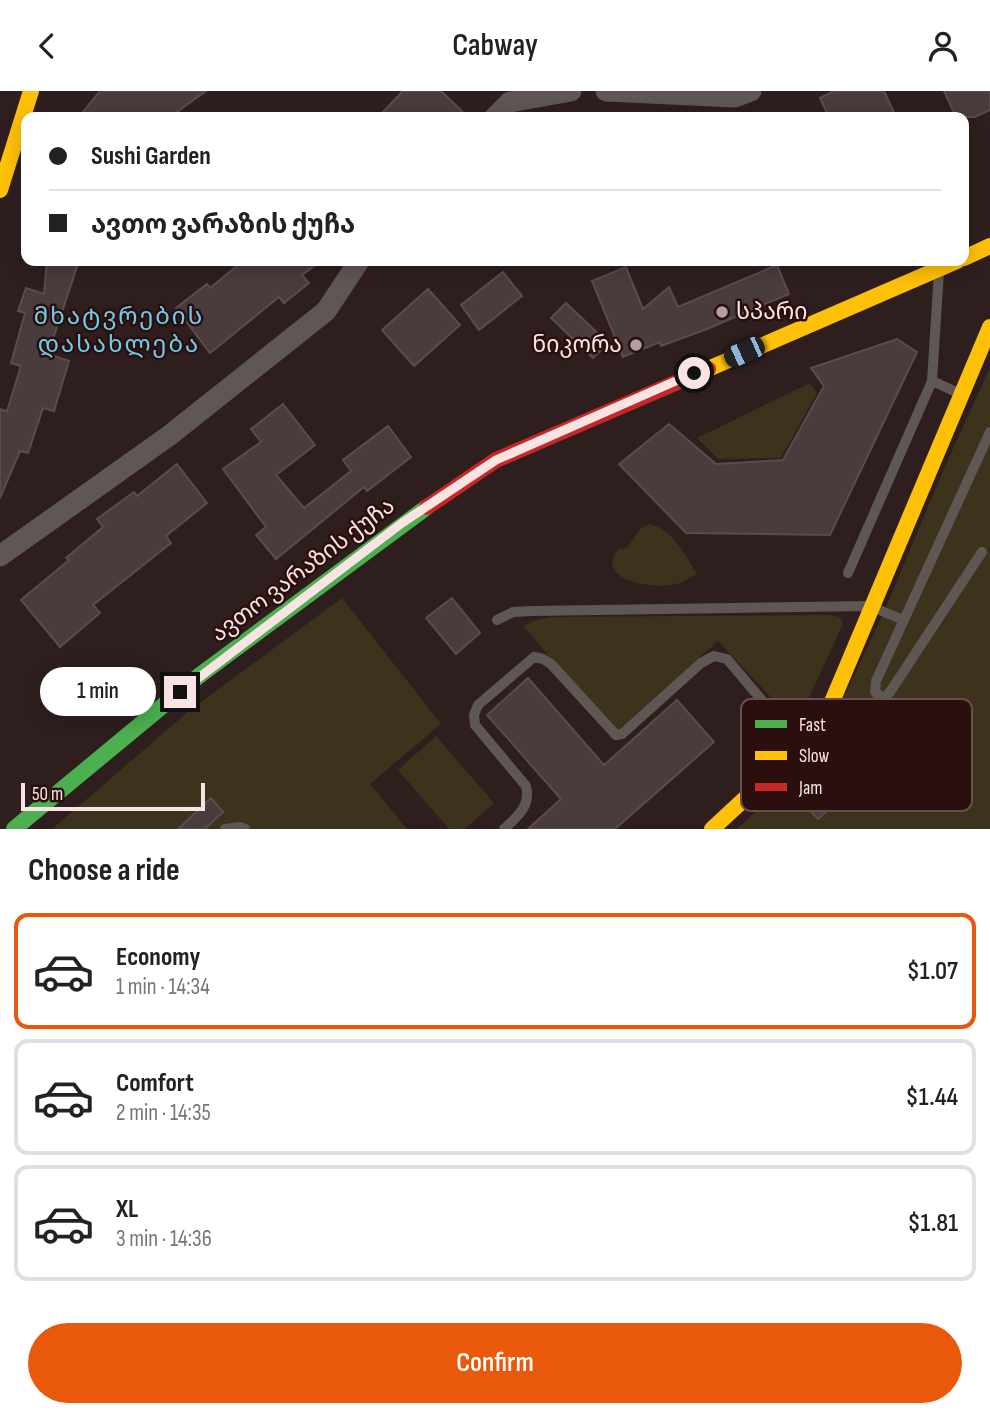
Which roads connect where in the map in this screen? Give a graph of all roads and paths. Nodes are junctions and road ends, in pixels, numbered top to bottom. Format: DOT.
graph roads {
  1 [pos="31,91"];
  2 [pos="570,91"];
  3 [pos="606,91"];
  4 [pos="751,91"];
  5 [pos="24,112"];
  6 [pos="500,112"];
  7 [pos="21,123"];
  8 [pos="0,190"];
  9 [pos="990,246"];
  10 [pos="969,256"];
  11 [pos="356,266"];
  12 [pos="946,266"];
  13 [pos="939,269"];
  14 [pos="990,327"];
  15 [pos="932,381"];
  16 [pos="961,394"];
  17 [pos="990,432"];
  18 [pos="982,552"];
  19 [pos="0,556"];
  20 [pos="848,573"];
  21 [pos="870,606"];
  22 [pos="497,619"];
  23 [pos="903,620"];
  24 [pos="761,699"];
  25 [pos="833,699"];
  26 [pos="741,802"];
  27 [pos="14,829"];
  28 [pos="225,829"];
  29 [pos="245,829"];
  30 [pos="504,829"];
  31 [pos="712,829"];
  1 -- 5 [label="street"];
  2 -- 6 [label="street"];
  3 -- 4 [label="street"];
  7 -- 8 [label="street"];
  9 -- 10 [label="street"];
  11 -- 19 [label="street"];
  12 -- 13 [label="street, ავთო ვარაზის ქუჩა"];
  13 -- 15 [label="lane"];
  13 -- 27 [label="street, ავთო ვარაზის ქუჩა"];
  14 -- 16 [label="street"];
  15 -- 16 [label="lane"];
  15 -- 20 [label="lane"];
  16 -- 21 [label="street"];
  17 -- 23 [label="lane"];
  18 -- 23 [label="lane"];
  21 -- 22 [label="lane"];
  21 -- 23 [label="lane"];
  21 -- 25 [label="street"];
  24 -- 30 [label="lane"];
  26 -- 31 [label="street"];
  28 -- 29 [label="lane"];
}
